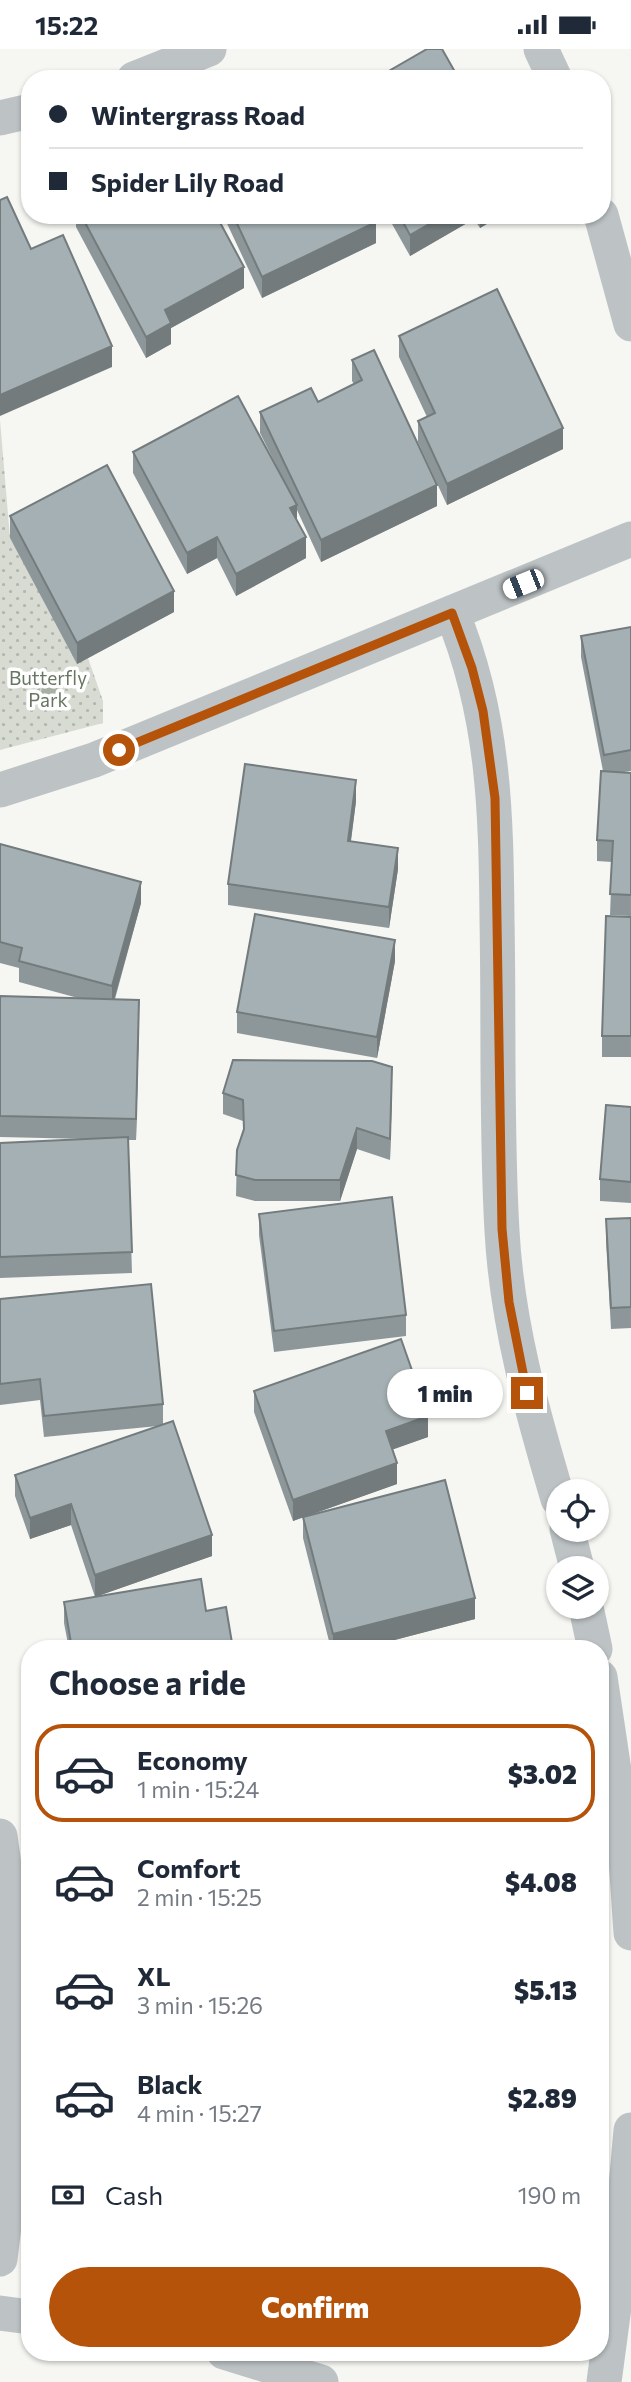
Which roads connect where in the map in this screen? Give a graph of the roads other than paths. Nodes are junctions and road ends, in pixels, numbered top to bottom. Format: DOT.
graph roads {
  1 [pos="209,49"];
  2 [pos="541,49"];
  3 [pos="156,70"];
  4 [pos="551,70"];
  5 [pos="21,113"];
  6 [pos="0,118"];
  7 [pos="603,224"];
  8 [pos="631,324"];
  9 [pos="631,538"];
  10 [pos="452,613"];
  11 [pos="0,790"];
  12 [pos="552,1479"];
  13 [pos="589,1619"];
  14 [pos="593,1640"];
  15 [pos="609,1737"];
  16 [pos="0,1836"];
  17 [pos="631,1933"];
  18 [pos="631,2130"];
  19 [pos="0,2259"];
  20 [pos="0,2313"];
  21 [pos="21,2316"];
  22 [pos="609,2344"];
  23 [pos="253,2361"];
  24 [pos="607,2361"];
  25 [pos="321,2382"];
  26 [pos="604,2382"];
  1 -- 3 [label="street"];
  2 -- 4 [label="street"];
  5 -- 6 [label="street"];
  7 -- 8 [label="street"];
  9 -- 10 [label="street"];
  10 -- 11 [label="street"];
  10 -- 12 [label="street"];
  13 -- 14 [label="street"];
  15 -- 17 [label="street"];
  16 -- 19 [label="street"];
  18 -- 22 [label="street"];
  20 -- 21 [label="street"];
  23 -- 25 [label="street"];
  24 -- 26 [label="street"];
}
